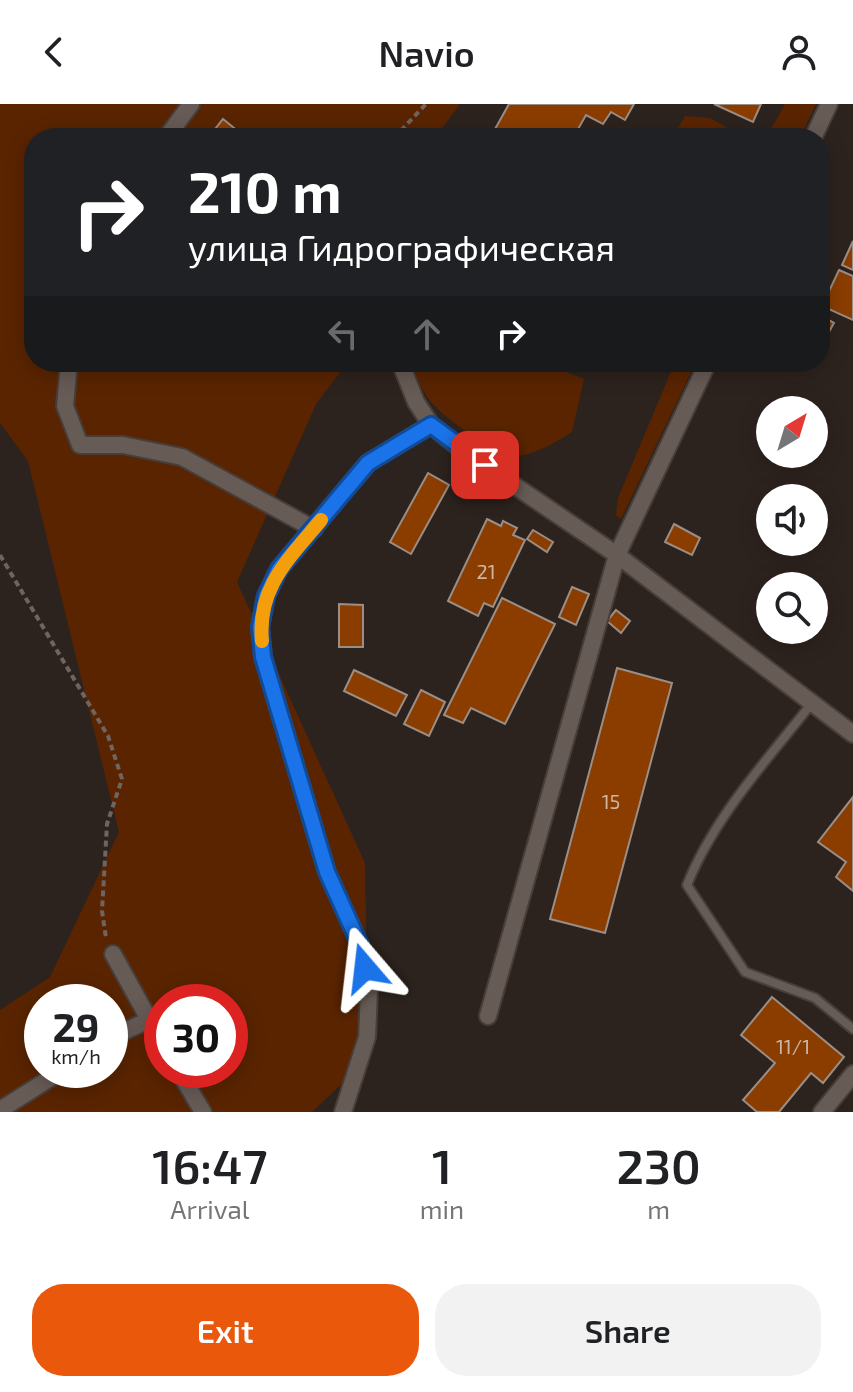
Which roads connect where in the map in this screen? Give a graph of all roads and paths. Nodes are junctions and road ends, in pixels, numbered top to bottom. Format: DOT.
graph roads {
  1 [pos="191,104"];
  2 [pos="426,104"];
  3 [pos="829,104"];
  4 [pos="173,128"];
  5 [pos="403,128"];
  6 [pos="818,128"];
  7 [pos="68,372"];
  8 [pos="404,372"];
  9 [pos="703,372"];
  10 [pos="431,425"];
  11 [pos="314,529"];
  12 [pos="0,555"];
  13 [pos="617,555"];
  14 [pos="812,703"];
  15 [pos="853,734"];
  16 [pos="113,954"];
  17 [pos="144,1011"];
  18 [pos="488,1016"];
  19 [pos="853,1029"];
  20 [pos="853,1074"];
  21 [pos="35,1088"];
  22 [pos="189,1088"];
  23 [pos="0,1110"];
  24 [pos="203,1112"];
  25 [pos="343,1112"];
  26 [pos="822,1112"];
  1 -- 4 [label="street"];
  2 -- 5 [label="path"];
  3 -- 6 [label="street"];
  7 -- 11 [label="street"];
  8 -- 10 [label="street"];
  9 -- 13 [label="street"];
  10 -- 11 [label="street"];
  10 -- 13 [label="street"];
  11 -- 25 [label="street"];
  12 -- 16 [label="path"];
  13 -- 14 [label="street"];
  13 -- 18 [label="street"];
  14 -- 15 [label="street"];
  14 -- 19 [label="lane"];
  16 -- 17 [label="street"];
  20 -- 26 [label="street"];
  21 -- 23 [label="street"];
  22 -- 24 [label="street"];
}
